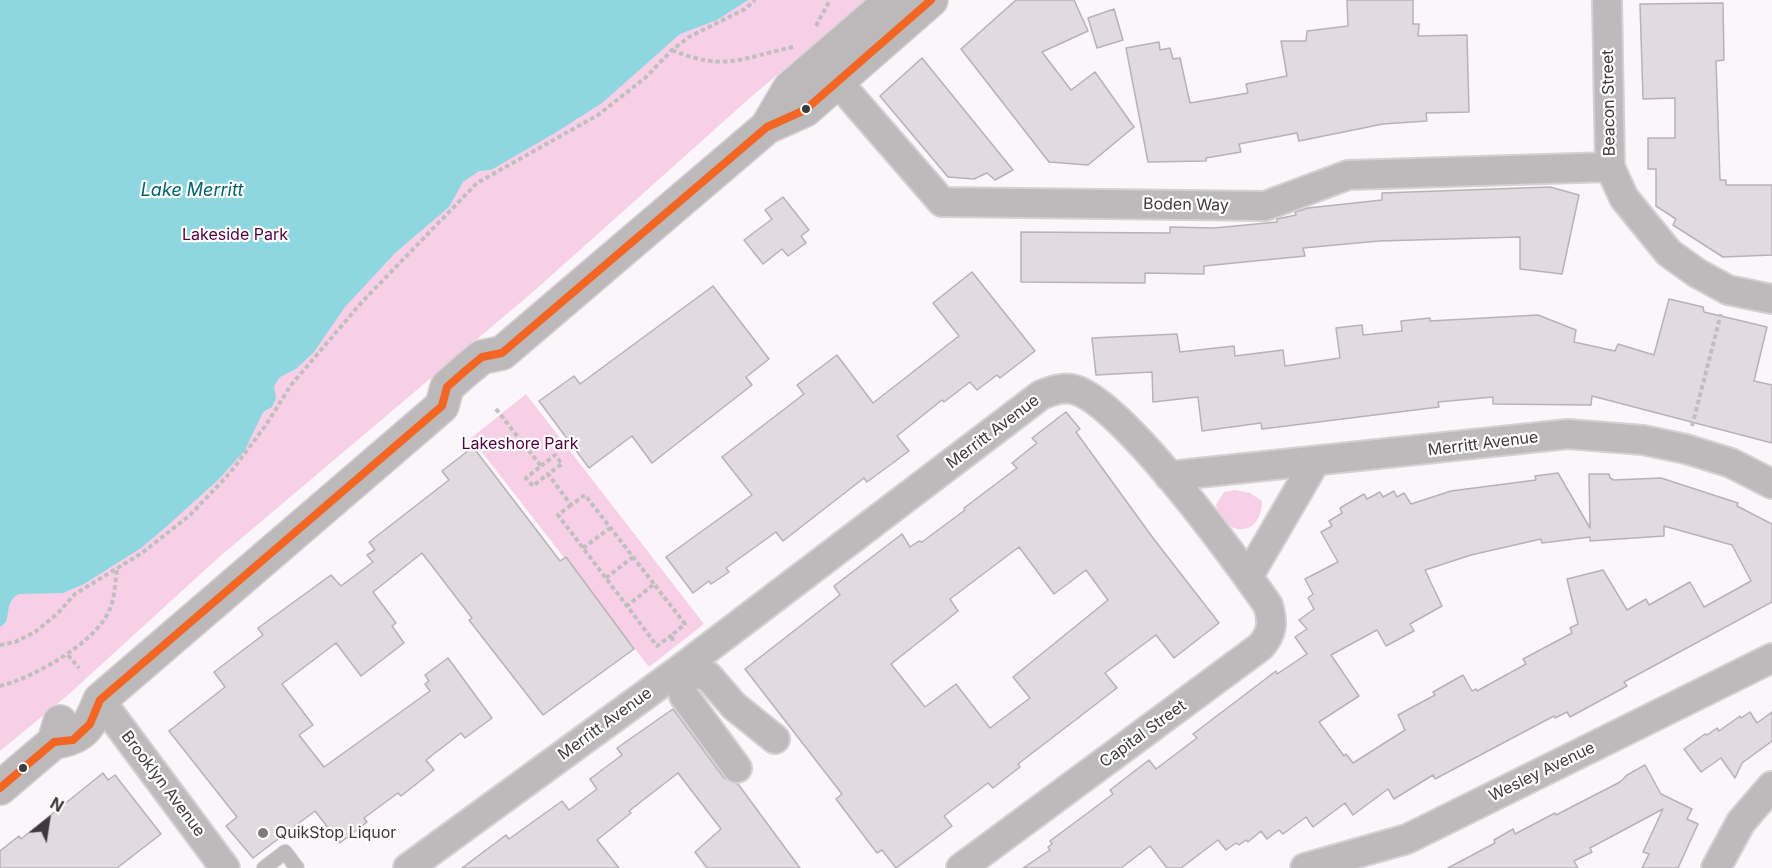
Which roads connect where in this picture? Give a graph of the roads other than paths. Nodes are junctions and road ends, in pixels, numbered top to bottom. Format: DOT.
graph roads {
  1 [pos="892,0"];
  2 [pos="931,0"];
  3 [pos="1607,0"];
  4 [pos="817,64"];
  5 [pos="1610,167"];
  6 [pos="1772,299"];
  7 [pos="1315,462"];
  8 [pos="1169,476"];
  9 [pos="1772,484"];
  10 [pos="1248,577"];
  11 [pos="1772,658"];
  12 [pos="678,671"];
  13 [pos="100,700"];
  14 [pos="776,739"];
  15 [pos="737,768"];
  16 [pos="1772,786"];
  17 [pos="0,788"];
  18 [pos="225,868"];
  19 [pos="264,868"];
  20 [pos="297,868"];
  21 [pos="408,868"];
  22 [pos="961,868"];
  23 [pos="1305,868"];
  24 [pos="1716,868"];
  1 -- 4 [label="main road"];
  2 -- 4 [label="main road"];
  3 -- 5 [label="street, Beacon Street"];
  4 -- 5 [label="street, Boden Way"];
  4 -- 13 [label="main road"];
  5 -- 6 [label="street, Beacon Street"];
  7 -- 8 [label="street, Merritt Avenue"];
  7 -- 9 [label="street, Merritt Avenue"];
  7 -- 10 [label="street"];
  8 -- 10 [label="street, Capital Street"];
  8 -- 12 [label="street, Merritt Avenue"];
  10 -- 22 [label="street, Capital Street"];
  11 -- 23 [label="street, Wesley Avenue"];
  12 -- 14 [label="street"];
  12 -- 15 [label="street"];
  12 -- 21 [label="street, Merritt Avenue"];
  13 -- 17 [label="main road"];
  13 -- 18 [label="street, Brooklyn Avenue"];
  16 -- 24 [label="street"];
  19 -- 20 [label="lane"];
}
